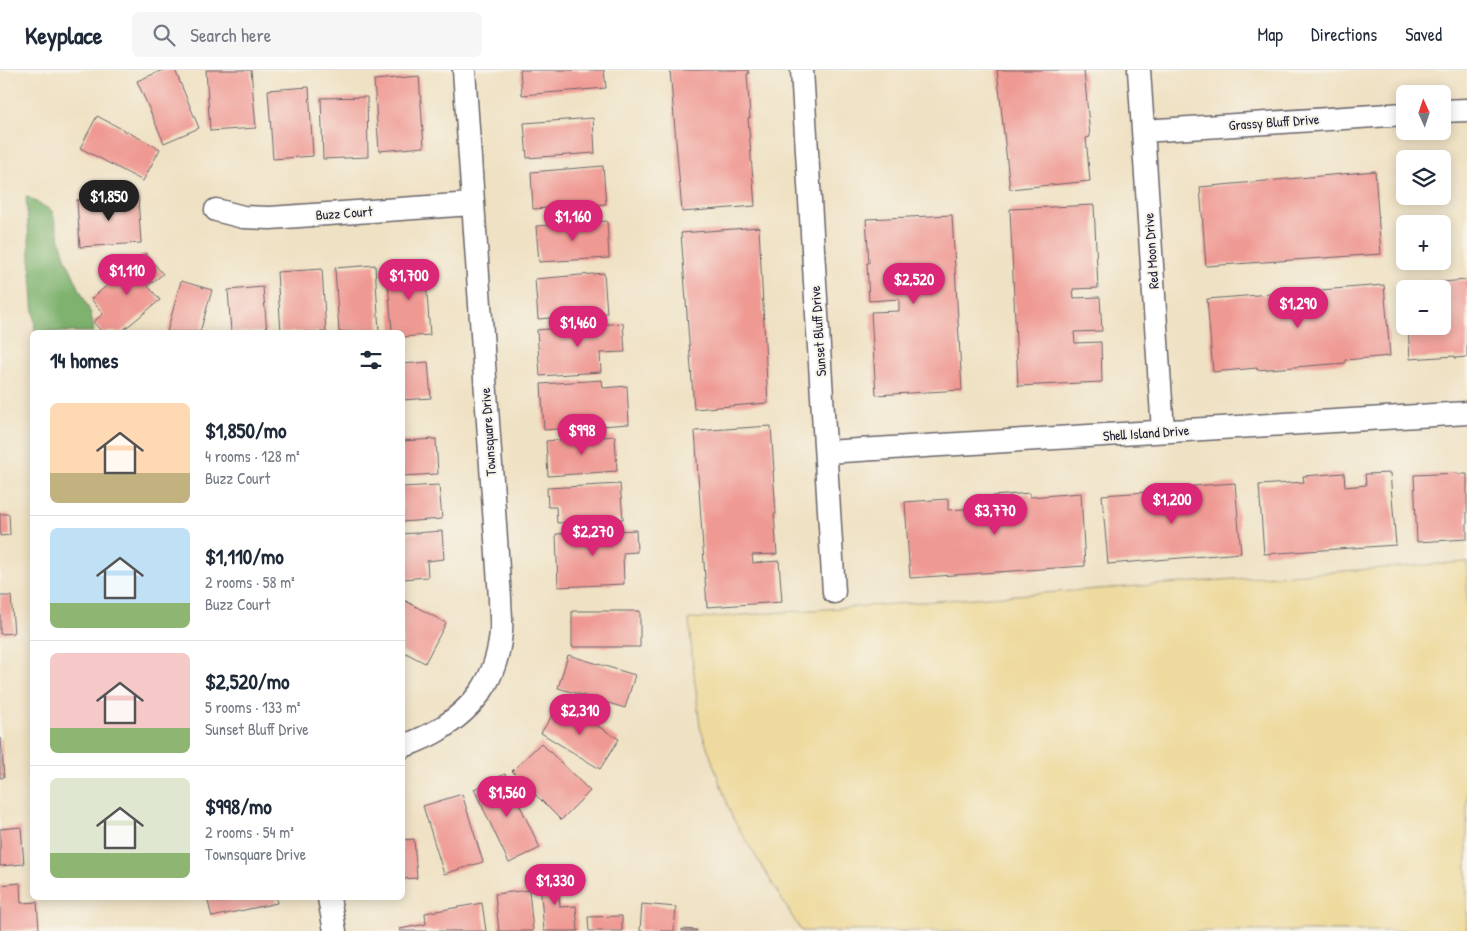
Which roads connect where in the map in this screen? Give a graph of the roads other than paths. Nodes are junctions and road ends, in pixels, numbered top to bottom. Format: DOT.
graph roads {
  1 [pos="464,70"];
  2 [pos="802,70"];
  3 [pos="1139,70"];
  4 [pos="1467,110"];
  5 [pos="1451,111"];
  6 [pos="1396,115"];
  7 [pos="1143,131"];
  8 [pos="472,204"];
  9 [pos="216,210"];
  10 [pos="1467,412"];
  11 [pos="1163,432"];
  12 [pos="826,452"];
  13 [pos="834,592"];
  14 [pos="405,746"];
  15 [pos="329,900"];
  16 [pos="335,931"];
  1 -- 8 [label="street, Townsquare Drive"];
  2 -- 12 [label="street, Sunset Bluff Drive"];
  3 -- 7 [label="street, Red Moon Drive"];
  4 -- 5 [label="street"];
  6 -- 7 [label="street, Grassy Bluff Drive"];
  7 -- 11 [label="street, Red Moon Drive"];
  8 -- 9 [label="street, Buzz Court"];
  8 -- 14 [label="street, Townsquare Drive"];
  10 -- 11 [label="street, Shell Island Drive"];
  11 -- 12 [label="street, Shell Island Drive"];
  12 -- 13 [label="street, Sunset Bluff Drive"];
  15 -- 16 [label="street"];
}
